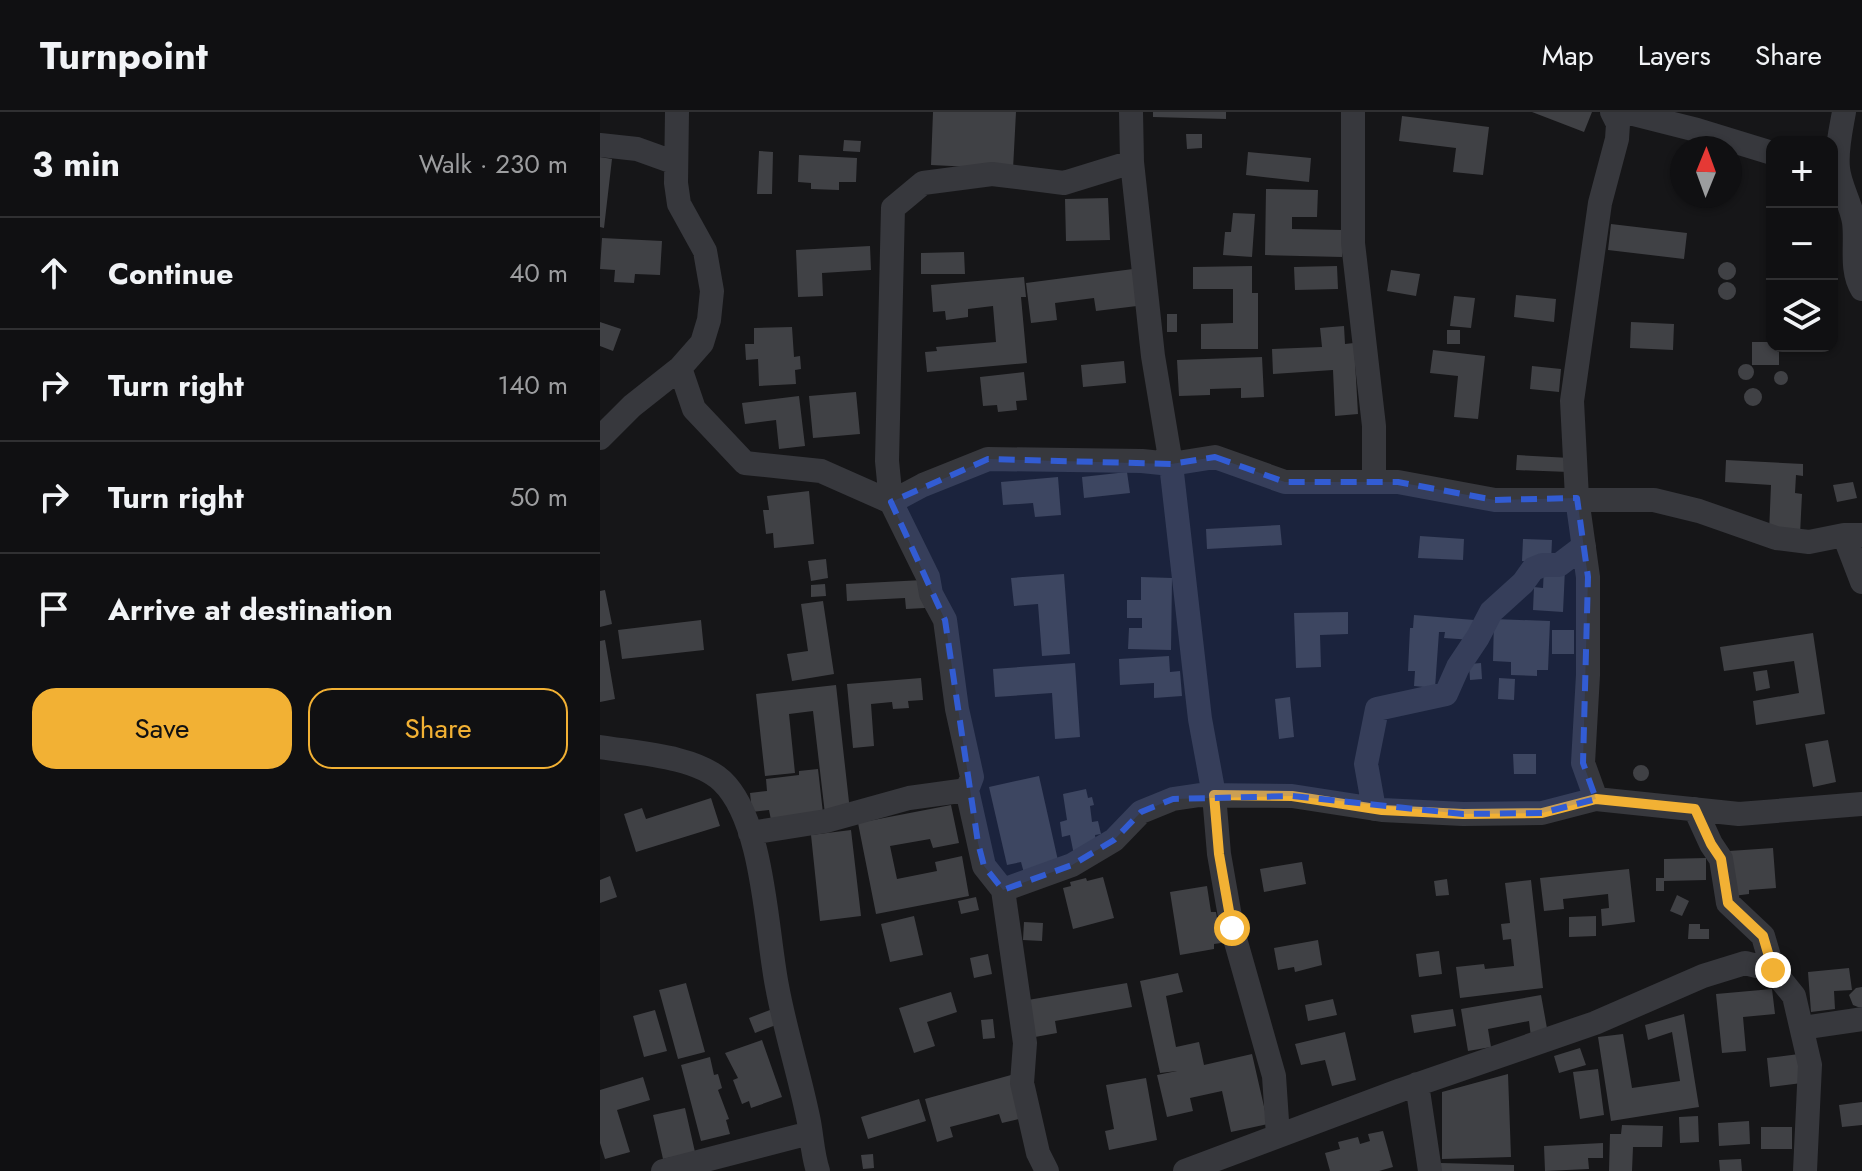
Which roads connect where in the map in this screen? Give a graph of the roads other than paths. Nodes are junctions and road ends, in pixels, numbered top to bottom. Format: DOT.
graph roads {
  1 [pos="677,112"];
  2 [pos="1131,112"];
  3 [pos="1353,112"];
  4 [pos="1612,112"];
  5 [pos="1626,112"];
  6 [pos="1844,112"];
  7 [pos="600,145"];
  8 [pos="1838,150"];
  9 [pos="1766,151"];
  10 [pos="1132,162"];
  11 [pos="676,163"];
  12 [pos="1838,175"];
  13 [pos="1862,289"];
  14 [pos="680,368"];
  15 [pos="600,438"];
  16 [pos="1171,464"];
  17 [pos="1374,482"];
  18 [pos="1577,498"];
  19 [pos="891,502"];
  20 [pos="1853,535"];
  21 [pos="1584,546"];
  22 [pos="1862,582"];
  23 [pos="600,747"];
  24 [pos="967,790"];
  25 [pos="1214,795"];
  26 [pos="1596,799"];
  27 [pos="1862,804"];
  28 [pos="1374,809"];
  29 [pos="1695,809"];
  30 [pos="750,833"];
  31 [pos="1003,890"];
  32 [pos="1773,970"];
  33 [pos="1862,1019"];
  34 [pos="1802,1028"];
  35 [pos="1417,1084"];
  36 [pos="810,1133"];
  37 [pos="1278,1136"];
  38 [pos="663,1171"];
  39 [pos="818,1171"];
  40 [pos="1047,1171"];
  41 [pos="1185,1171"];
  42 [pos="1430,1171"];
  43 [pos="1805,1171"];
  1 -- 11 [label="street"];
  2 -- 10 [label="street"];
  3 -- 17 [label="street"];
  4 -- 18 [label="street"];
  5 -- 9 [label="street"];
  6 -- 8 [label="street"];
  7 -- 11 [label="street"];
  10 -- 16 [label="street"];
  10 -- 19 [label="street"];
  11 -- 14 [label="street"];
  12 -- 13 [label="street"];
  14 -- 15 [label="street"];
  14 -- 19 [label="street"];
  16 -- 17 [label="street"];
  16 -- 19 [label="street"];
  16 -- 25 [label="street"];
  17 -- 18 [label="street"];
  18 -- 20 [label="street"];
  18 -- 21 [label="street"];
  19 -- 24 [label="street"];
  20 -- 22 [label="street"];
  21 -- 26 [label="street"];
  21 -- 28 [label="street"];
  23 -- 30 [label="street"];
  24 -- 30 [label="street"];
  24 -- 31 [label="street"];
  25 -- 28 [label="street"];
  25 -- 31 [label="street"];
  25 -- 37 [label="street"];
  26 -- 28 [label="street"];
  26 -- 29 [label="street"];
  27 -- 29 [label="street"];
  29 -- 32 [label="street"];
  30 -- 36 [label="street"];
  31 -- 40 [label="street"];
  32 -- 34 [label="street"];
  32 -- 35 [label="street"];
  33 -- 34 [label="street"];
  34 -- 43 [label="street"];
  35 -- 37 [label="street"];
  35 -- 42 [label="street"];
  36 -- 38 [label="street"];
  36 -- 39 [label="street"];
  37 -- 41 [label="street"];
}
